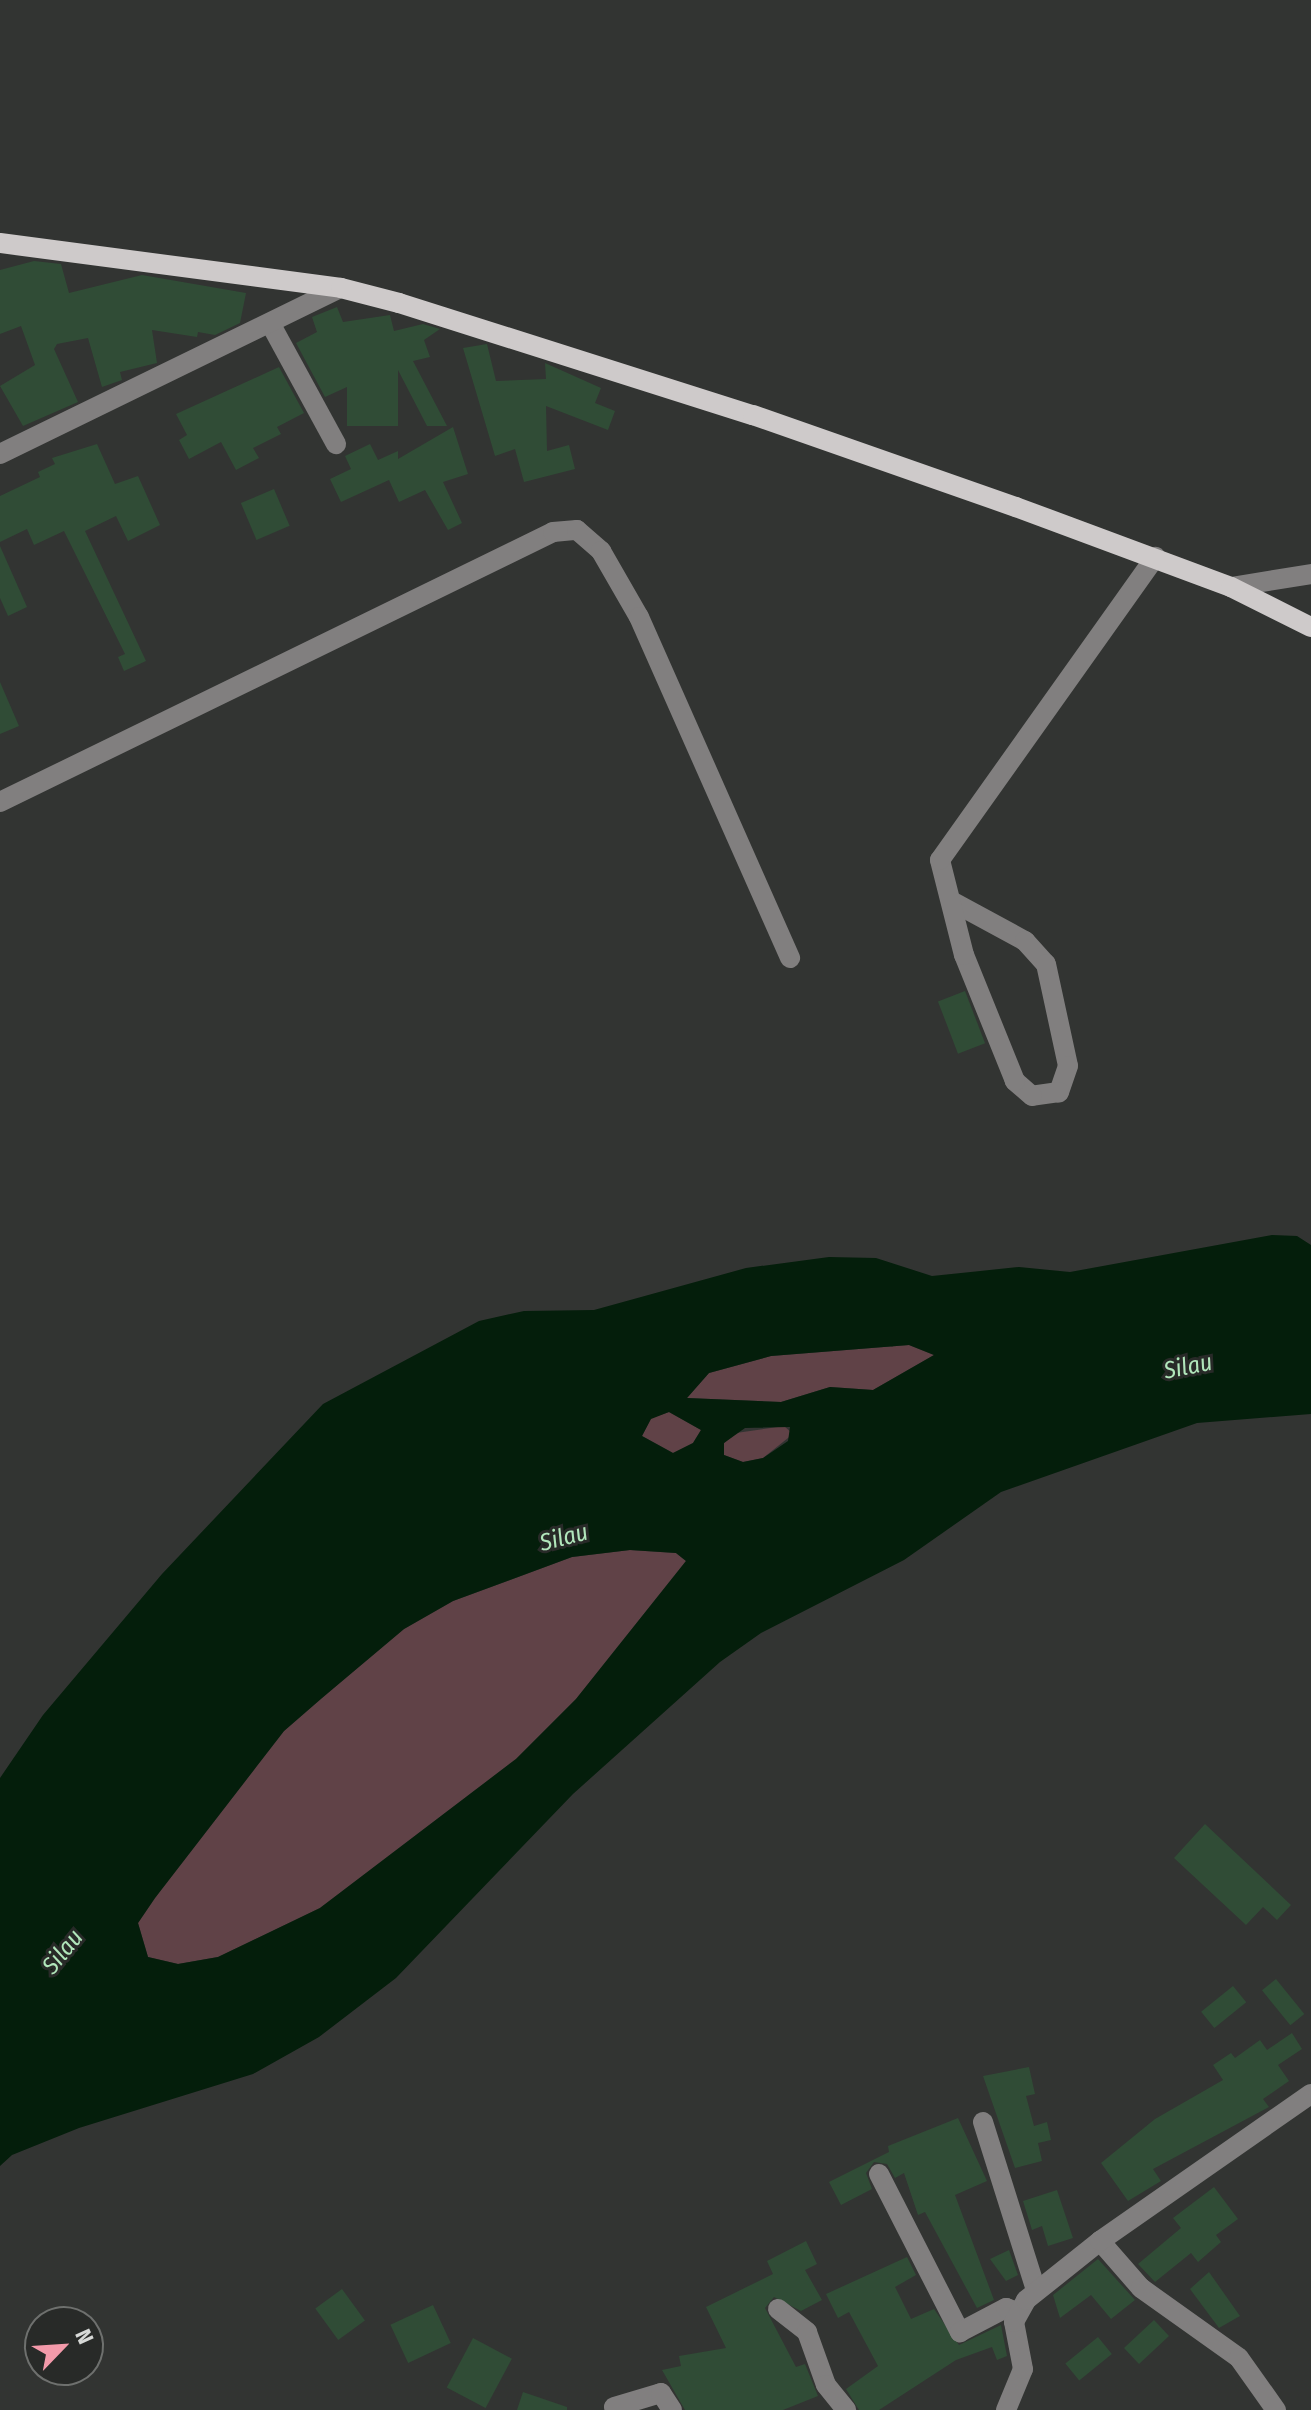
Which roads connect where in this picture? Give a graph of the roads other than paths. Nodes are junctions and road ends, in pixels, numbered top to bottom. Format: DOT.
graph roads {
  1 [pos="0,243"];
  2 [pos="341,288"];
  3 [pos="270,323"];
  4 [pos="336,444"];
  5 [pos="0,454"];
  6 [pos="1155,557"];
  7 [pos="1311,574"];
  8 [pos="1231,587"];
  9 [pos="1311,627"];
  10 [pos="0,802"];
  11 [pos="955,903"];
  12 [pos="790,958"];
  13 [pos="1311,2094"];
  14 [pos="983,2122"];
  15 [pos="879,2174"];
  16 [pos="1100,2241"];
  17 [pos="1036,2290"];
  18 [pos="778,2309"];
  19 [pos="1017,2312"];
  20 [pos="614,2407"];
  21 [pos="672,2410"];
  22 [pos="846,2410"];
  23 [pos="1006,2410"];
  24 [pos="1276,2410"];
  1 -- 2 [label="main road"];
  2 -- 3 [label="street"];
  2 -- 6 [label="main road"];
  3 -- 4 [label="street"];
  3 -- 5 [label="street"];
  6 -- 8 [label="main road"];
  6 -- 11 [label="street"];
  7 -- 8 [label="street"];
  8 -- 9 [label="main road"];
  10 -- 12 [label="street"];
  11 -- 11 [label="street"];
  13 -- 16 [label="street"];
  14 -- 17 [label="street"];
  15 -- 19 [label="street"];
  16 -- 17 [label="street"];
  16 -- 24 [label="street"];
  17 -- 19 [label="street"];
  18 -- 22 [label="street"];
  19 -- 23 [label="street"];
  20 -- 21 [label="street"];
}
